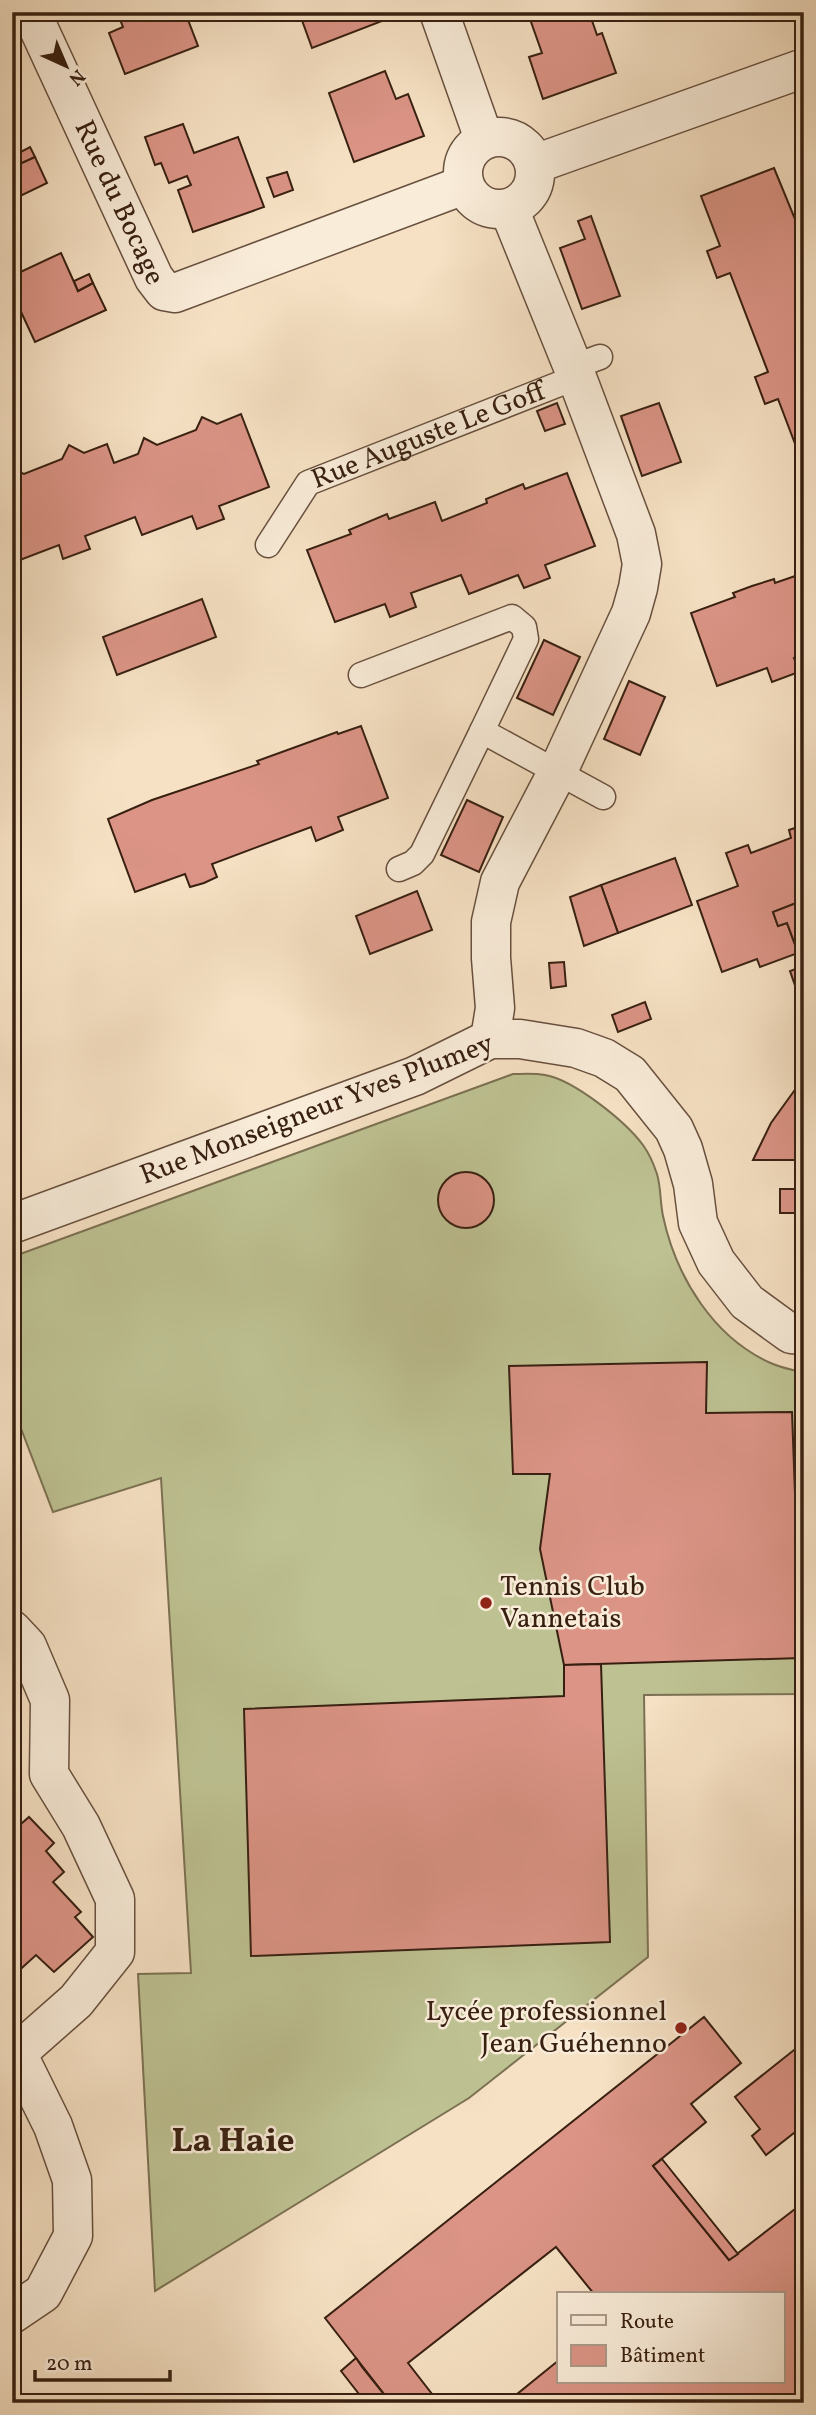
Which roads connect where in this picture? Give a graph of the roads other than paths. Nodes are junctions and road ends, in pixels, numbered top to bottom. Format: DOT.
graph roads {
  1 [pos="31,12"];
  2 [pos="439,12"];
  3 [pos="804,68"];
  4 [pos="484,139"];
  5 [pos="535,164"];
  6 [pos="464,185"];
  7 [pos="509,209"];
  8 [pos="583,367"];
  9 [pos="268,545"];
  10 [pos="361,675"];
  11 [pos="482,731"];
  12 [pos="558,771"];
  13 [pos="603,797"];
  14 [pos="400,869"];
  15 [pos="489,1039"];
  16 [pos="12,1224"];
  17 [pos="804,1335"];
  18 [pos="12,1630"];
  19 [pos="14,2051"];
  20 [pos="12,2314"];
  1 -- 6 [label="street, Rue du Bocage"];
  2 -- 4 [label="street"];
  3 -- 5 [label="street"];
  4 -- 5 [label="street"];
  4 -- 6 [label="street"];
  5 -- 7 [label="street"];
  6 -- 7 [label="street"];
  7 -- 8 [label="street, Rue Auguste Le Goff"];
  8 -- 9 [label="lane, Rue Auguste Le Goff"];
  8 -- 12 [label="street, Rue Auguste Le Goff"];
  10 -- 11 [label="lane"];
  11 -- 12 [label="lane"];
  11 -- 14 [label="lane"];
  12 -- 13 [label="lane"];
  12 -- 15 [label="street, Rue Auguste Le Goff"];
  15 -- 16 [label="street, Rue Monseigneur Yves Plumey"];
  15 -- 17 [label="street, Rue Monseigneur Yves Plumey"];
  18 -- 19 [label="street"];
  19 -- 20 [label="street"];
}
